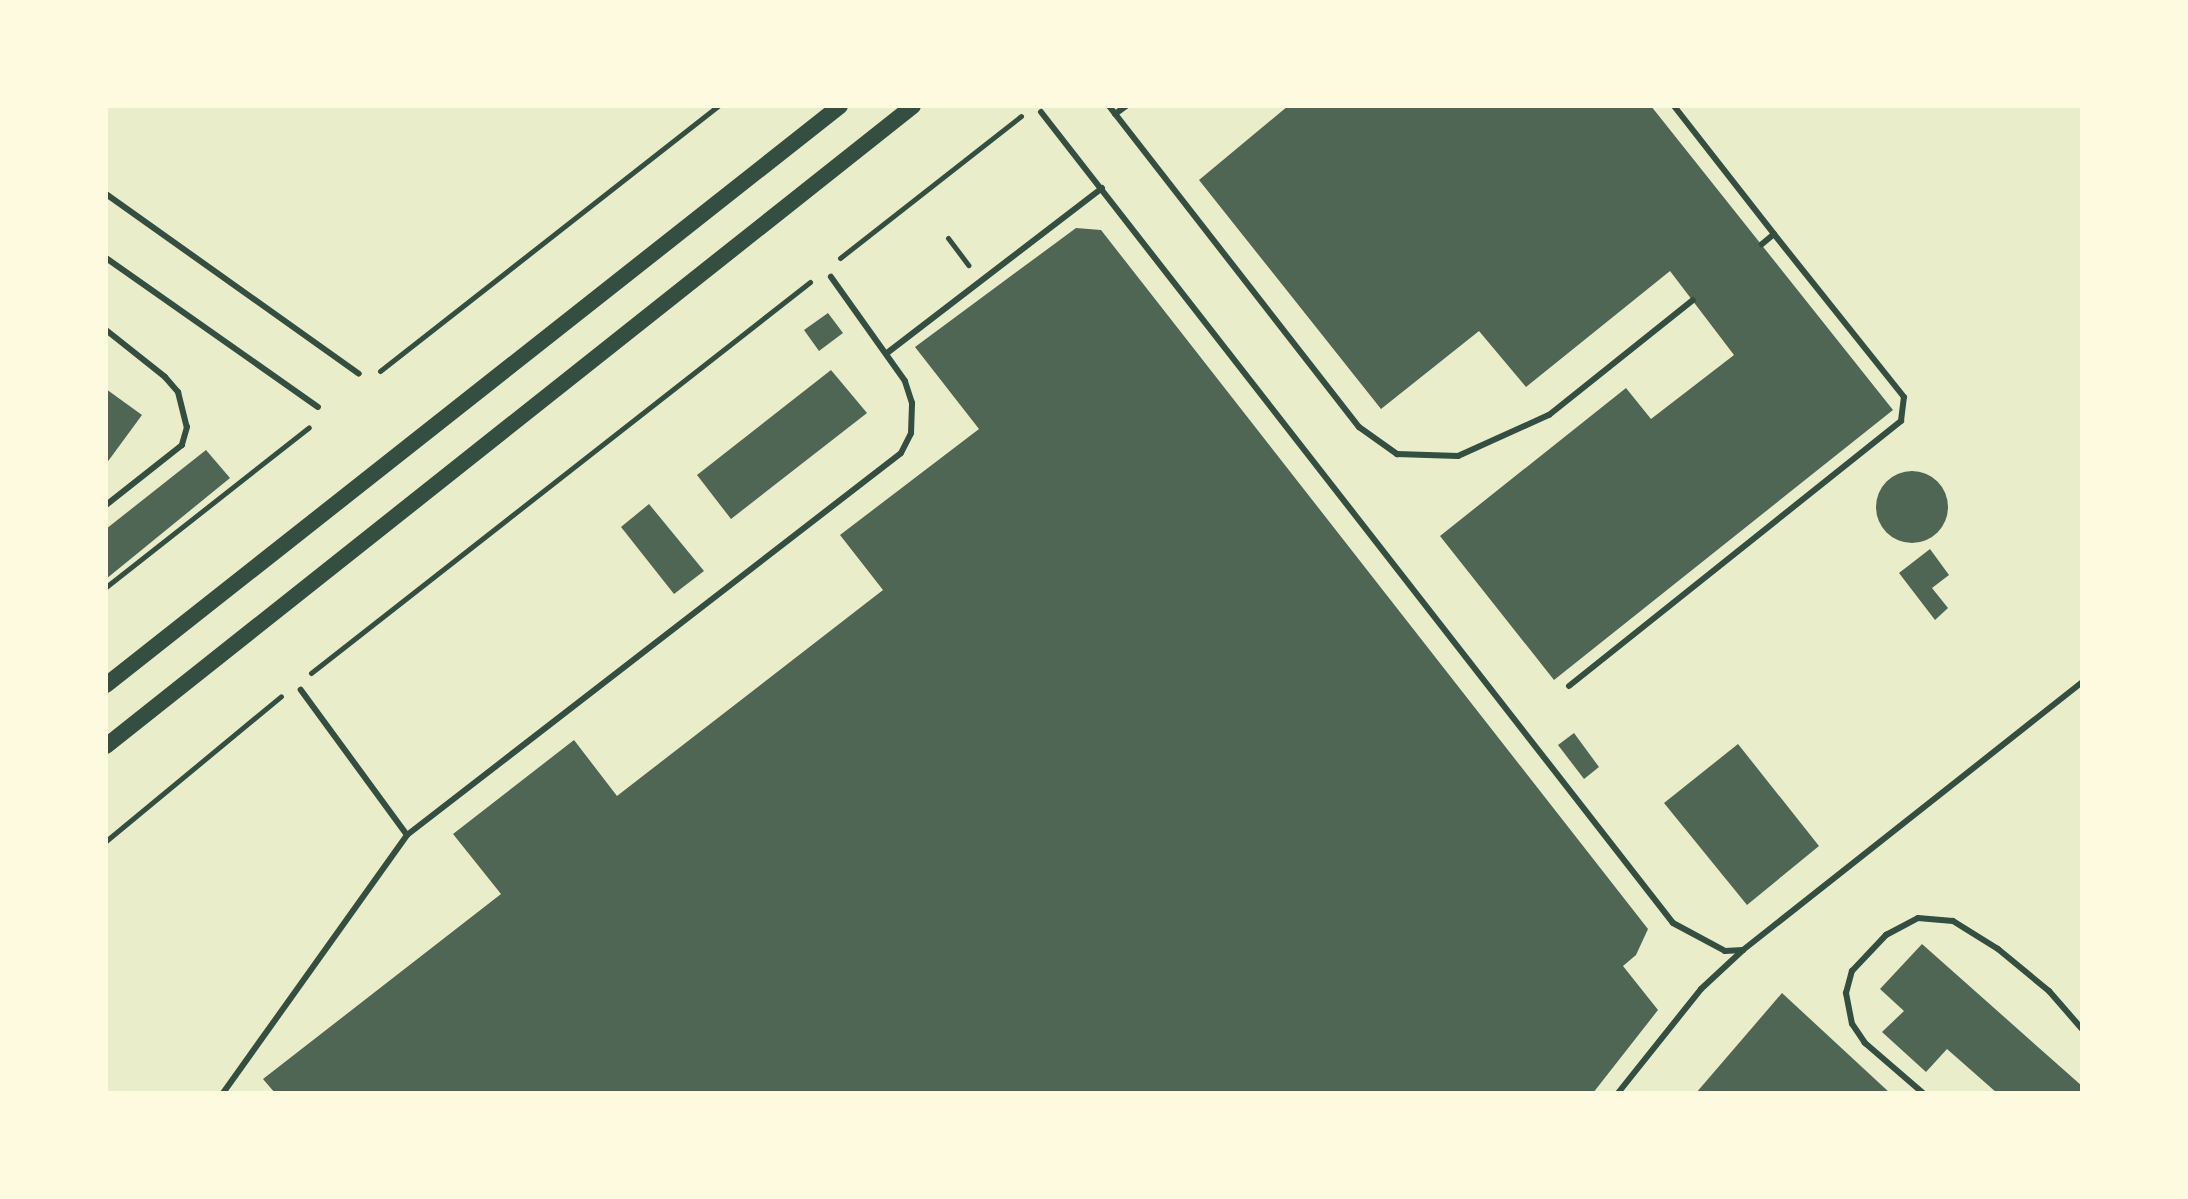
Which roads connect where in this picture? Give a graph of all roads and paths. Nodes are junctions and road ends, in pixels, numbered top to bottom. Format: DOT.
graph roads {
  1 [pos="718,106"];
  2 [pos="840,106"];
  3 [pos="913,106"];
  4 [pos="1034,106"];
  5 [pos="1109,106"];
  6 [pos="1126,106"];
  7 [pos="1674,106"];
  8 [pos="1041,112"];
  9 [pos="1115,114"];
  10 [pos="1102,188"];
  11 [pos="106,194"];
  12 [pos="1774,234"];
  13 [pos="948,238"];
  14 [pos="1762,244"];
  15 [pos="106,258"];
  16 [pos="837,260"];
  17 [pos="831,277"];
  18 [pos="813,279"];
  19 [pos="981,281"];
  20 [pos="1693,300"];
  21 [pos="106,330"];
  22 [pos="887,353"];
  23 [pos="359,374"];
  24 [pos="368,381"];
  25 [pos="318,407"];
  26 [pos="318,420"];
  27 [pos="106,505"];
  28 [pos="106,587"];
  29 [pos="308,675"];
  30 [pos="2082,682"];
  31 [pos="106,685"];
  32 [pos="1569,686"];
  33 [pos="301,690"];
  34 [pos="284,694"];
  35 [pos="106,746"];
  36 [pos="407,835"];
  37 [pos="106,841"];
  38 [pos="1743,950"];
  39 [pos="2082,1029"];
  40 [pos="223,1093"];
  41 [pos="1618,1093"];
  42 [pos="1923,1093"];
  1 -- 24 [label="path"];
  2 -- 31 [label="main road"];
  3 -- 35 [label="main road"];
  4 -- 16 [label="path"];
  5 -- 9 [label="lane"];
  6 -- 9 [label="lane"];
  7 -- 12 [label="lane"];
  8 -- 10 [label="lane"];
  9 -- 20 [label="lane"];
  10 -- 19 [label="lane"];
  10 -- 38 [label="lane"];
  11 -- 23 [label="lane"];
  12 -- 14 [label="lane"];
  12 -- 32 [label="lane"];
  13 -- 19 [label="path"];
  15 -- 25 [label="lane"];
  17 -- 22 [label="lane"];
  18 -- 29 [label="path"];
  19 -- 22 [label="lane"];
  21 -- 27 [label="lane"];
  22 -- 36 [label="lane"];
  26 -- 28 [label="path"];
  30 -- 38 [label="lane"];
  33 -- 36 [label="lane"];
  34 -- 37 [label="path"];
  36 -- 40 [label="lane"];
  38 -- 41 [label="lane"];
  39 -- 42 [label="lane"];
}
